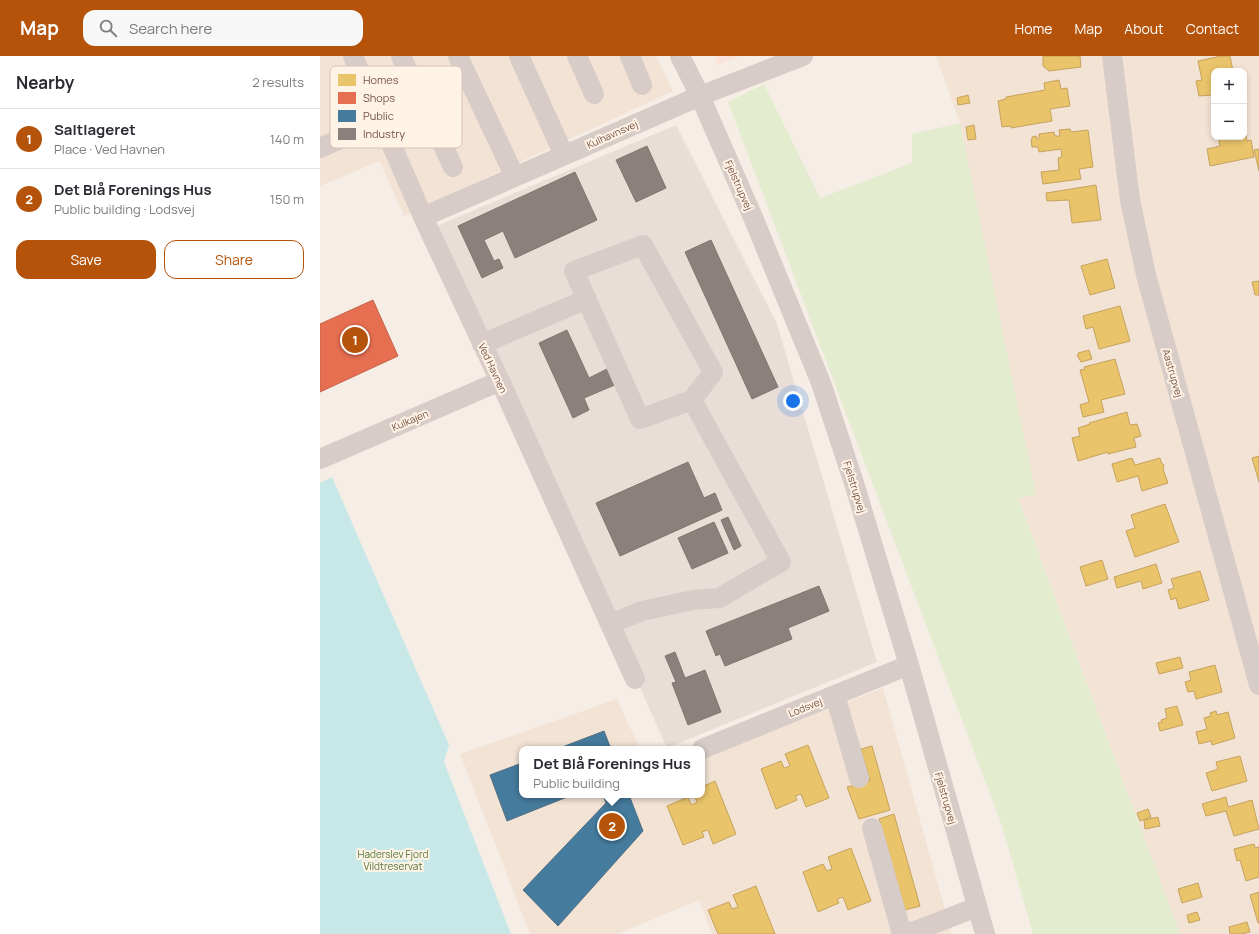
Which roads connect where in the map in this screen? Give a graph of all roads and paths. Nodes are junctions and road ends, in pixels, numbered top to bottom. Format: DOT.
graph roads {
  1 [pos="353,56"];
  2 [pos="401,56"];
  3 [pos="458,56"];
  4 [pos="519,56"];
  5 [pos="577,56"];
  6 [pos="630,56"];
  7 [pos="680,56"];
  8 [pos="803,56"];
  9 [pos="1112,56"];
  10 [pos="358,66"];
  11 [pos="406,66"];
  12 [pos="642,85"];
  13 [pos="594,94"];
  14 [pos="700,96"];
  15 [pos="330,143"];
  16 [pos="320,148"];
  17 [pos="394,148"];
  18 [pos="444,148"];
  19 [pos="564,155"];
  20 [pos="453,168"];
  21 [pos="515,177"];
  22 [pos="423,217"];
  23 [pos="587,299"];
  24 [pos="482,344"];
  25 [pos="500,381"];
  26 [pos="692,400"];
  27 [pos="320,459"];
  28 [pos="610,624"];
  29 [pos="909,665"];
  30 [pos="1258,673"];
  31 [pos="635,679"];
  32 [pos="835,695"];
  33 [pos="705,748"];
  34 [pos="859,778"];
  35 [pos="872,828"];
  36 [pos="977,907"];
  37 [pos="902,934"];
  38 [pos="907,934"];
  39 [pos="985,934"];
  1 -- 10 [label="street, Ved Havnen"];
  2 -- 11 [label="street"];
  3 -- 21 [label="street"];
  4 -- 19 [label="street"];
  5 -- 13 [label="street"];
  6 -- 12 [label="street"];
  7 -- 14 [label="street, Fjelstrupvej"];
  8 -- 14 [label="street, Kulhavnsvej"];
  9 -- 30 [label="street, Aastrupvej"];
  14 -- 19 [label="street, Kulhavnsvej"];
  14 -- 29 [label="street, Fjelstrupvej"];
  15 -- 16 [label="street"];
  17 -- 22 [label="street, Ved Havnen"];
  18 -- 20 [label="street"];
  19 -- 21 [label="street, Kulhavnsvej"];
  21 -- 22 [label="street, Kulhavnsvej"];
  22 -- 24 [label="street, Ved Havnen"];
  23 -- 24 [label="street"];
  23 -- 26 [label="street"];
  23 -- 26 [label="street"];
  24 -- 25 [label="street, Ved Havnen"];
  25 -- 27 [label="street, Kulkajen"];
  25 -- 28 [label="street, Ved Havnen"];
  26 -- 28 [label="street"];
  28 -- 31 [label="street, Ved Havnen"];
  29 -- 32 [label="street, Lodsvej"];
  29 -- 36 [label="street, Fjelstrupvej"];
  32 -- 33 [label="street, Lodsvej"];
  32 -- 34 [label="street"];
  35 -- 37 [label="street"];
  36 -- 38 [label="street"];
  36 -- 39 [label="street, Fjelstrupvej"];
}
